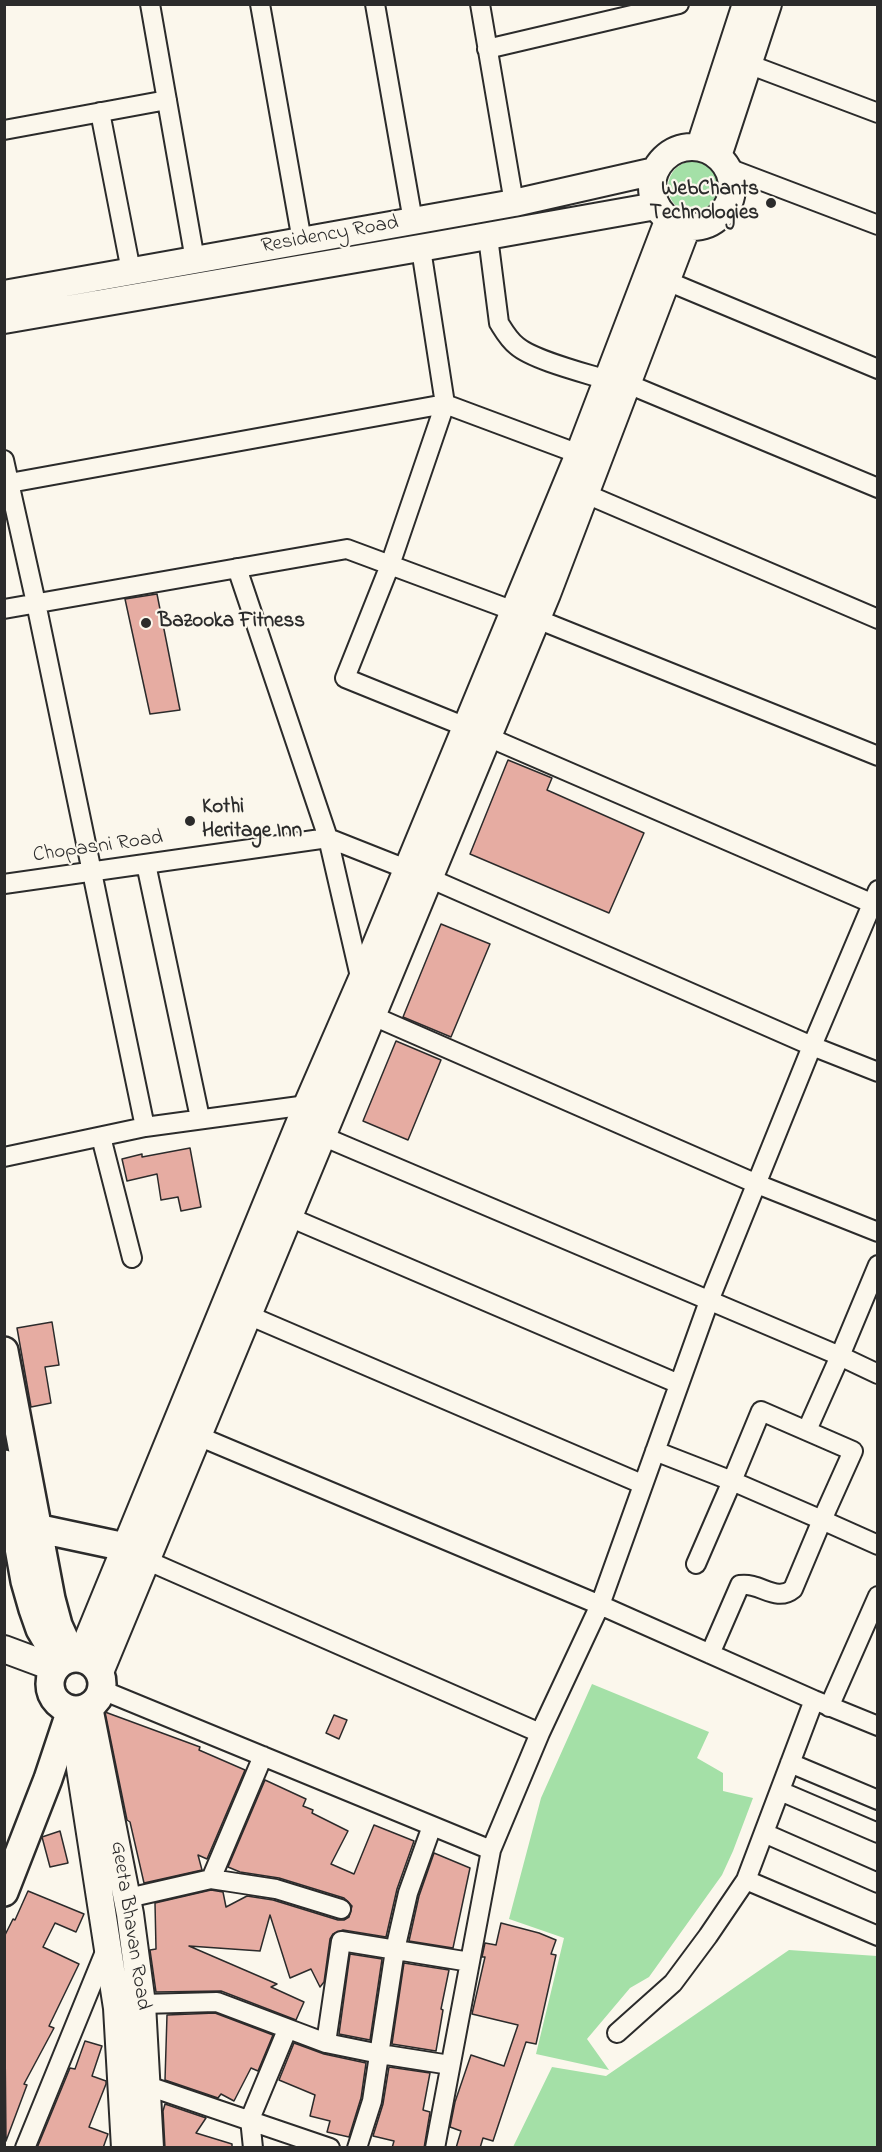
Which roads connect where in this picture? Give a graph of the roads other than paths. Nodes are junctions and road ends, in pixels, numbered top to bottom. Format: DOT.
graph roads {
  1 [pos="150,4"];
  2 [pos="260,4"];
  3 [pos="375,4"];
  4 [pos="480,4"];
  5 [pos="680,4"];
  6 [pos="746,4"];
  7 [pos="768,4"];
  8 [pos="487,49"];
  9 [pos="748,64"];
  10 [pos="167,100"];
  11 [pos="100,112"];
  12 [pos="878,113"];
  13 [pos="4,130"];
  14 [pos="716,157"];
  15 [pos="655,171"];
  16 [pos="514,203"];
  17 [pos="670,218"];
  18 [pos="413,221"];
  19 [pos="878,225"];
  20 [pos="488,237"];
  21 [pos="302,241"];
  22 [pos="421,249"];
  23 [pos="195,260"];
  24 [pos="131,271"];
  25 [pos="667,281"];
  26 [pos="4,294"];
  27 [pos="4,320"];
  28 [pos="878,369"];
  29 [pos="617,382"];
  30 [pos="445,404"];
  31 [pos="579,454"];
  32 [pos="4,460"];
  33 [pos="7,484"];
  34 [pos="878,488"];
  35 [pos="586,494"];
  36 [pos="390,565"];
  37 [pos="237,568"];
  38 [pos="36,603"];
  39 [pos="4,609"];
  40 [pos="525,615"];
  41 [pos="878,619"];
  42 [pos="477,732"];
  43 [pos="878,756"];
  44 [pos="328,838"];
  45 [pos="146,864"];
  46 [pos="90,871"];
  47 [pos="418,874"];
  48 [pos="4,884"];
  49 [pos="876,900"];
  50 [pos="361,981"];
  51 [pos="372,1016"];
  52 [pos="812,1046"];
  53 [pos="878,1072"];
  54 [pos="307,1105"];
  55 [pos="200,1118"];
  56 [pos="327,1126"];
  57 [pos="145,1127"];
  58 [pos="100,1137"];
  59 [pos="4,1157"];
  60 [pos="757,1184"];
  61 [pos="289,1217"];
  62 [pos="878,1232"];
  63 [pos="132,1258"];
  64 [pos="878,1265"];
  65 [pos="709,1301"];
  66 [pos="248,1316"];
  67 [pos="4,1351"];
  68 [pos="840,1356"];
  69 [pos="878,1374"];
  70 [pos="679,1384"];
  71 [pos="807,1430"];
  72 [pos="198,1436"];
  73 [pos="655,1451"];
  74 [pos="4,1464"];
  75 [pos="732,1481"];
  76 [pos="642,1484"];
  77 [pos="9,1510"];
  78 [pos="822,1520"];
  79 [pos="36,1528"];
  80 [pos="878,1545"];
  81 [pos="136,1554"];
  82 [pos="696,1564"];
  83 [pos="878,1596"];
  84 [pos="600,1605"];
  85 [pos="4,1649"];
  86 [pos="710,1654"];
  87 [pos="76,1684"];
  88 [pos="821,1703"];
  89 [pos="878,1726"];
  90 [pos="540,1733"];
  91 [pos="263,1756"];
  92 [pos="790,1763"];
  93 [pos="780,1791"];
  94 [pos="878,1800"];
  95 [pos="432,1826"];
  96 [pos="764,1833"];
  97 [pos="878,1833"];
  98 [pos="4,1843"];
  99 [pos="491,1850"];
  100 [pos="211,1879"];
  101 [pos="746,1880"];
  102 [pos="878,1883"];
  103 [pos="4,1892"];
  104 [pos="128,1898"];
  105 [pos="341,1910"];
  106 [pos="878,1936"];
  107 [pos="108,1946"];
  108 [pos="395,1950"];
  109 [pos="470,1962"];
  110 [pos="142,2004"];
  111 [pos="287,2030"];
  112 [pos="617,2033"];
  113 [pos="326,2043"];
  114 [pos="380,2054"];
  115 [pos="450,2065"];
  116 [pos="148,2086"];
  117 [pos="250,2120"];
  118 [pos="25,2148"];
  119 [pos="125,2148"];
  120 [pos="150,2148"];
  121 [pos="253,2148"];
  122 [pos="330,2148"];
  123 [pos="357,2148"];
  124 [pos="435,2148"];
  1 -- 10 [label="street"];
  2 -- 21 [label="street"];
  3 -- 18 [label="street"];
  4 -- 8 [label="street"];
  5 -- 8 [label="street"];
  6 -- 14 [label="main road"];
  7 -- 9 [label="main road"];
  8 -- 16 [label="street"];
  9 -- 12 [label="street"];
  9 -- 14 [label="main road"];
  10 -- 11 [label="street"];
  10 -- 23 [label="street"];
  11 -- 13 [label="street"];
  11 -- 24 [label="street"];
  14 -- 15 [label="main road"];
  14 -- 17 [label="main road"];
  14 -- 19 [label="street"];
  15 -- 16 [label="main road, Residency Road"];
  15 -- 17 [label="main road"];
  16 -- 18 [label="main road, Residency Road"];
  17 -- 20 [label="main road, Residency Road"];
  17 -- 25 [label="main road"];
  17 -- 29 [label="main road"];
  18 -- 21 [label="main road, Residency Road"];
  20 -- 22 [label="main road, Residency Road"];
  20 -- 29 [label="street"];
  21 -- 23 [label="main road, Residency Road"];
  22 -- 27 [label="main road, Residency Road"];
  22 -- 30 [label="street"];
  23 -- 24 [label="main road, Residency Road"];
  24 -- 26 [label="main road, Residency Road"];
  25 -- 28 [label="street"];
  25 -- 29 [label="main road"];
  29 -- 31 [label="main road"];
  29 -- 34 [label="street"];
  29 -- 35 [label="main road"];
  30 -- 31 [label="street"];
  30 -- 33 [label="street"];
  30 -- 36 [label="street"];
  31 -- 40 [label="main road"];
  32 -- 33 [label="street"];
  33 -- 38 [label="street"];
  35 -- 40 [label="main road"];
  35 -- 41 [label="street"];
  36 -- 37 [label="street"];
  36 -- 40 [label="street"];
  36 -- 42 [label="street"];
  37 -- 38 [label="street"];
  37 -- 44 [label="street"];
  38 -- 39 [label="street"];
  38 -- 46 [label="street"];
  40 -- 42 [label="main road"];
  40 -- 43 [label="street"];
  42 -- 47 [label="main road"];
  42 -- 49 [label="street"];
  44 -- 45 [label="street, Chopasni Road"];
  44 -- 47 [label="street, Chopasni Road"];
  44 -- 50 [label="street"];
  45 -- 46 [label="street, Chopasni Road"];
  45 -- 55 [label="street"];
  46 -- 48 [label="street, Chopasni Road"];
  46 -- 57 [label="street"];
  47 -- 50 [label="main road"];
  47 -- 51 [label="main road"];
  47 -- 52 [label="street, Chopasni Road"];
  49 -- 52 [label="street"];
  50 -- 54 [label="main road"];
  51 -- 56 [label="main road"];
  51 -- 60 [label="street"];
  52 -- 53 [label="street, Chopasni Road"];
  52 -- 60 [label="street"];
  54 -- 55 [label="street"];
  54 -- 56 [label="street"];
  54 -- 81 [label="main road"];
  55 -- 57 [label="street"];
  56 -- 61 [label="main road"];
  56 -- 65 [label="street"];
  57 -- 58 [label="street"];
  58 -- 59 [label="street"];
  58 -- 63 [label="street"];
  60 -- 62 [label="street"];
  60 -- 65 [label="street"];
  61 -- 66 [label="main road"];
  61 -- 70 [label="street"];
  64 -- 68 [label="street"];
  65 -- 68 [label="street"];
  65 -- 70 [label="street"];
  66 -- 72 [label="main road"];
  66 -- 76 [label="street"];
  67 -- 79 [label="main road"];
  68 -- 69 [label="street"];
  68 -- 71 [label="street"];
  70 -- 73 [label="street"];
  71 -- 75 [label="street"];
  71 -- 78 [label="street"];
  72 -- 81 [label="main road"];
  72 -- 84 [label="street"];
  73 -- 75 [label="street"];
  73 -- 76 [label="street"];
  74 -- 77 [label="main road"];
  75 -- 78 [label="street"];
  75 -- 82 [label="street"];
  76 -- 84 [label="street"];
  77 -- 87 [label="main road"];
  78 -- 80 [label="street"];
  78 -- 86 [label="street"];
  79 -- 81 [label="main road"];
  79 -- 87 [label="main road"];
  81 -- 87 [label="main road"];
  81 -- 90 [label="street"];
  83 -- 88 [label="street"];
  84 -- 86 [label="street"];
  84 -- 90 [label="street"];
  85 -- 87 [label="main road"];
  86 -- 88 [label="street"];
  87 -- 91 [label="street"];
  87 -- 98 [label="main road"];
  87 -- 103 [label="main road"];
  87 -- 104 [label="main road, Geeta Bhavan Road"];
  87 -- 107 [label="main road, Geeta Bhavan Road"];
  88 -- 89 [label="street"];
  88 -- 92 [label="street"];
  90 -- 99 [label="street"];
  91 -- 95 [label="street"];
  91 -- 100 [label="street"];
  92 -- 93 [label="street"];
  92 -- 94 [label="street"];
  93 -- 96 [label="street"];
  93 -- 97 [label="street"];
  95 -- 99 [label="street"];
  95 -- 108 [label="street"];
  96 -- 101 [label="street"];
  96 -- 102 [label="street"];
  99 -- 109 [label="street"];
  100 -- 104 [label="street"];
  100 -- 105 [label="street"];
  101 -- 106 [label="street"];
  101 -- 112 [label="street"];
  104 -- 110 [label="main road, Geeta Bhavan Road"];
  107 -- 118 [label="street"];
  107 -- 119 [label="main road, Geeta Bhavan Road"];
  108 -- 109 [label="street"];
  108 -- 113 [label="street"];
  108 -- 114 [label="street"];
  109 -- 115 [label="street"];
  110 -- 111 [label="street"];
  110 -- 116 [label="main road, Geeta Bhavan Road"];
  111 -- 113 [label="street"];
  111 -- 117 [label="street"];
  113 -- 114 [label="street"];
  114 -- 115 [label="street"];
  114 -- 123 [label="street"];
  115 -- 124 [label="street"];
  116 -- 117 [label="street"];
  116 -- 120 [label="main road, Geeta Bhavan Road"];
  117 -- 121 [label="street"];
  117 -- 122 [label="street"];
}
